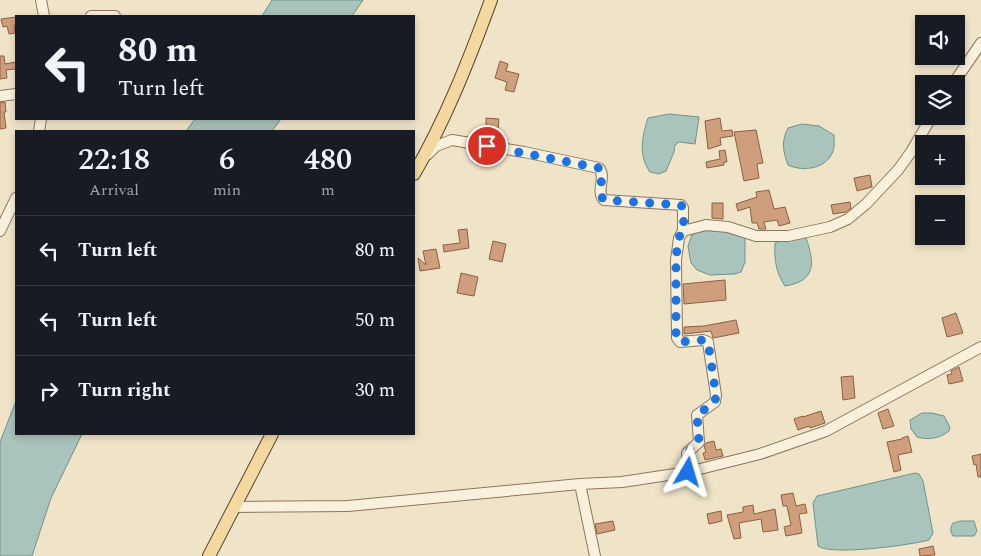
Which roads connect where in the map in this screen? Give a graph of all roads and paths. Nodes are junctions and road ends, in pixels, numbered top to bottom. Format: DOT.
graph roads {
  1 [pos="41,0"];
  2 [pos="491,0"];
  3 [pos="44,15"];
  4 [pos="981,43"];
  5 [pos="959,75"];
  6 [pos="15,94"];
  7 [pos="0,96"];
  8 [pos="927,125"];
  9 [pos="422,160"];
  10 [pos="415,172"];
  11 [pos="15,201"];
  12 [pos="12,210"];
  13 [pos="0,211"];
  14 [pos="0,231"];
  15 [pos="684,231"];
  16 [pos="981,347"];
  17 [pos="271,435"];
  18 [pos="688,472"];
  19 [pos="580,484"];
  20 [pos="235,507"];
  21 [pos="209,556"];
  22 [pos="595,556"];
  1 -- 3 [label="street"];
  2 -- 9 [label="main road"];
  4 -- 5 [label="street"];
  6 -- 7 [label="street"];
  8 -- 15 [label="street"];
  9 -- 10 [label="main road"];
  9 -- 15 [label="street"];
  11 -- 12 [label="street"];
  12 -- 13 [label="street"];
  12 -- 14 [label="street"];
  15 -- 18 [label="street"];
  16 -- 18 [label="street"];
  17 -- 20 [label="main road"];
  18 -- 19 [label="street"];
  19 -- 20 [label="street"];
  19 -- 22 [label="street"];
  20 -- 21 [label="main road"];
}
